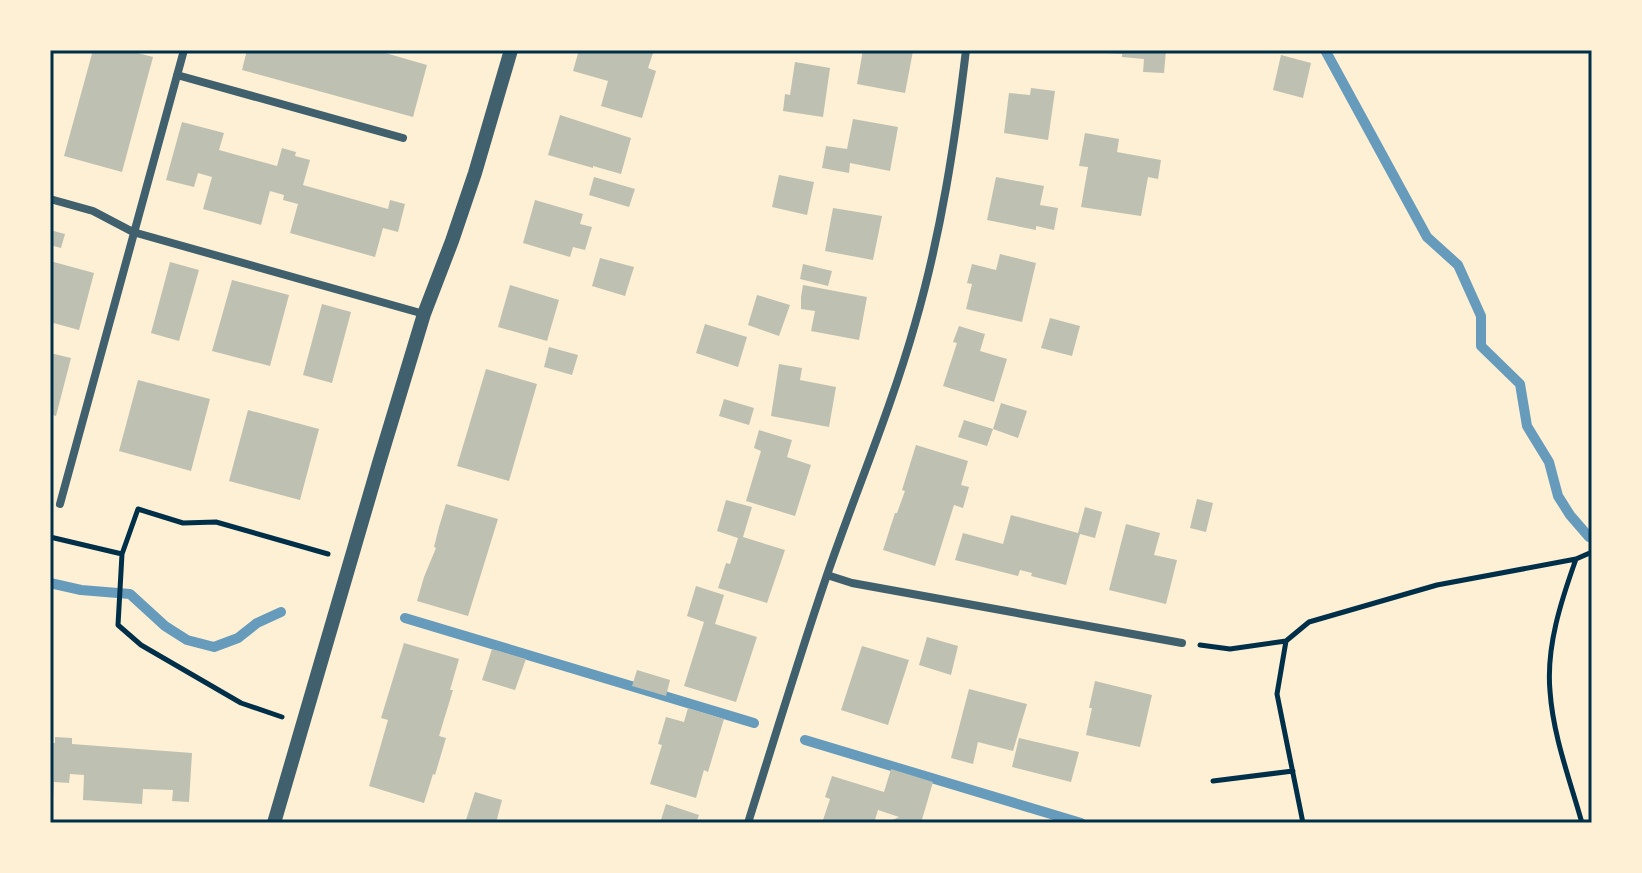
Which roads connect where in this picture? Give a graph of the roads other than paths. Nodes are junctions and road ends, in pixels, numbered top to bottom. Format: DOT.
graph roads {
  1 [pos="184,50"];
  2 [pos="511,50"];
  3 [pos="966,50"];
  4 [pos="177,75"];
  5 [pos="403,138"];
  6 [pos="50,199"];
  7 [pos="133,232"];
  8 [pos="424,314"];
  9 [pos="60,504"];
  10 [pos="827,575"];
  11 [pos="1182,643"];
  12 [pos="274,823"];
  13 [pos="748,823"];
  1 -- 4 [label="street"];
  2 -- 8 [label="street"];
  3 -- 10 [label="street"];
  4 -- 5 [label="street"];
  4 -- 7 [label="street"];
  6 -- 7 [label="street"];
  7 -- 8 [label="street"];
  7 -- 9 [label="street"];
  8 -- 12 [label="street"];
  10 -- 11 [label="street"];
  10 -- 13 [label="street"];
}
